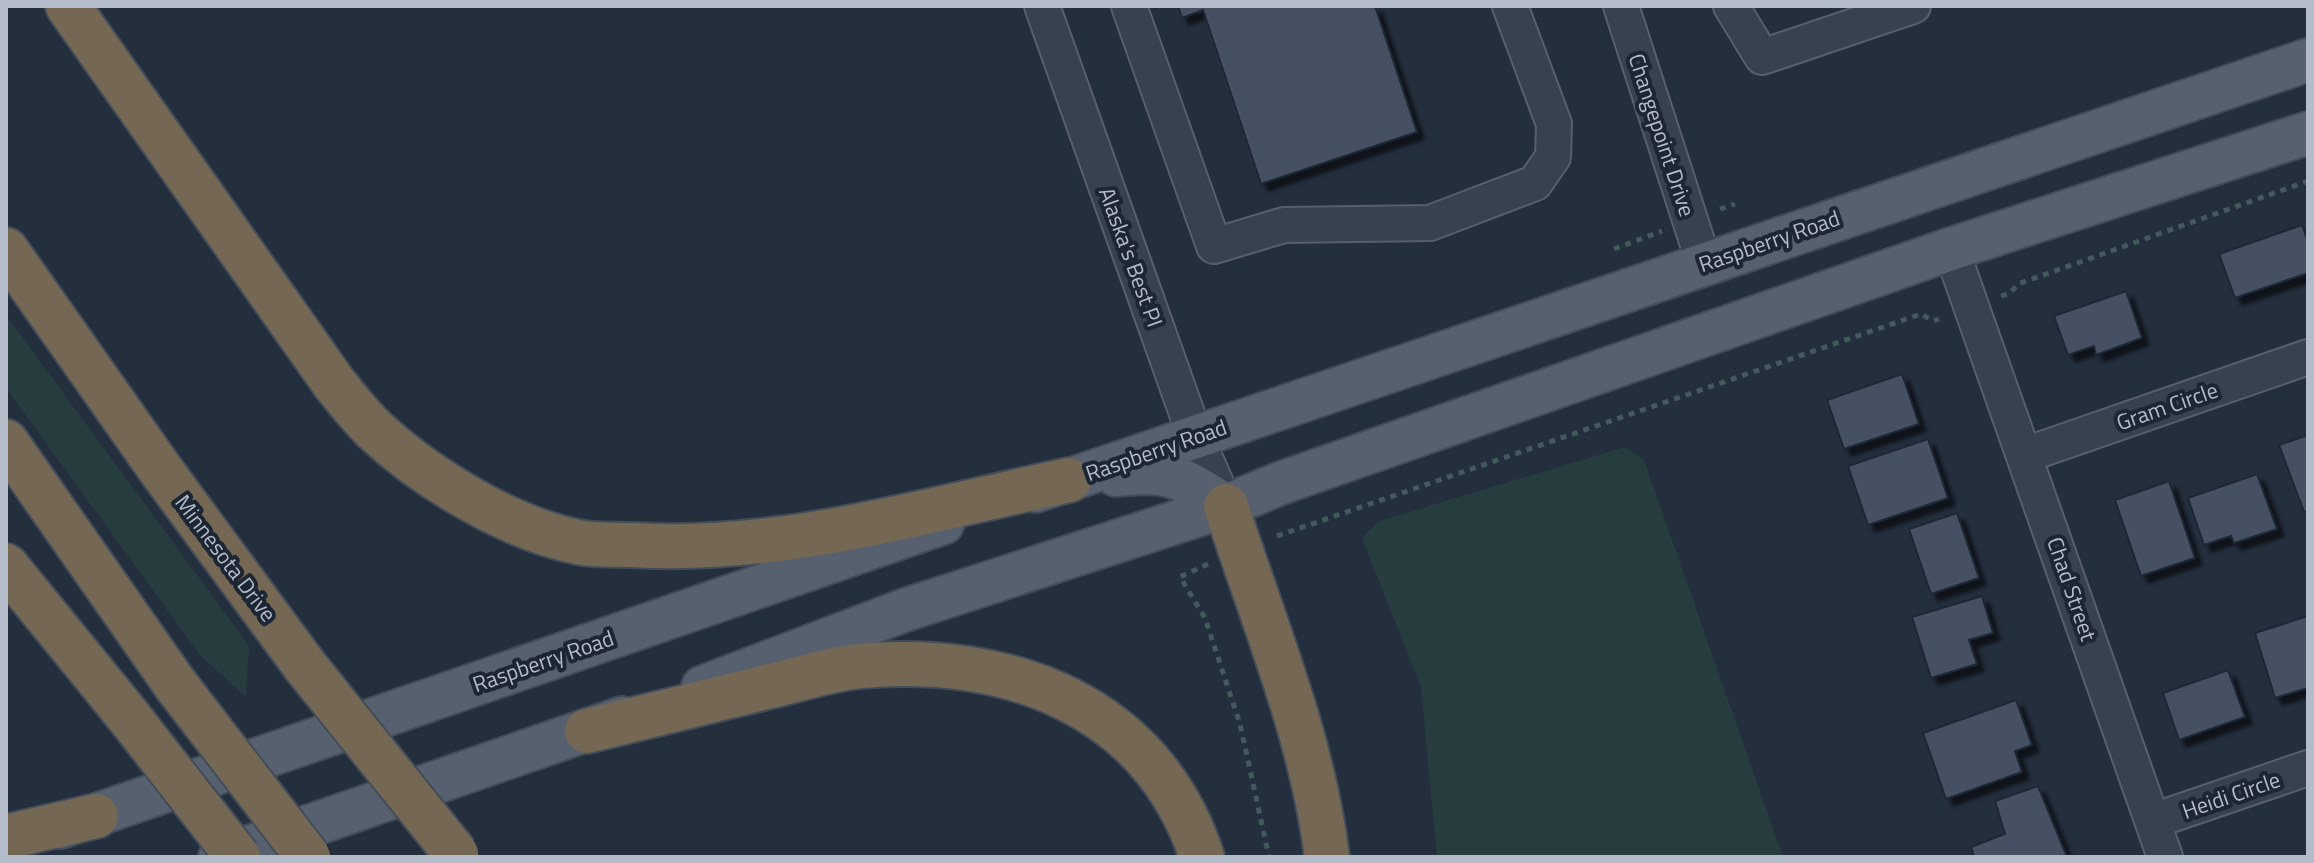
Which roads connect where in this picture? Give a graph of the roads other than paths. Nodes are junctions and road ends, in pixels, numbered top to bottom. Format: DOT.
graph roads {
  1 [pos="68,6"];
  2 [pos="1042,6"];
  3 [pos="1129,6"];
  4 [pos="1510,6"];
  5 [pos="1621,6"];
  6 [pos="1731,6"];
  7 [pos="1913,6"];
  8 [pos="2308,60"];
  9 [pos="2308,133"];
  10 [pos="1951,249"];
  11 [pos="6,250"];
  12 [pos="1704,263"];
  13 [pos="2308,357"];
  14 [pos="1195,436"];
  15 [pos="6,442"];
  16 [pos="2025,455"];
  17 [pos="1069,480"];
  18 [pos="1226,506"];
  19 [pos="6,566"];
  20 [pos="587,731"];
  21 [pos="2308,768"];
  22 [pos="96,816"];
  23 [pos="2153,821"];
  24 [pos="6,837"];
  25 [pos="6,846"];
  26 [pos="458,855"];
  27 [pos="220,857"];
  28 [pos="238,857"];
  29 [pos="308,857"];
  30 [pos="1202,857"];
  31 [pos="1327,857"];
  32 [pos="2165,857"];
  1 -- 17 [label="highway"];
  2 -- 14 [label="street, Alaska's Best PI"];
  3 -- 4 [label="street"];
  5 -- 12 [label="street, Changepoint Drive"];
  6 -- 7 [label="street"];
  8 -- 12 [label="main road, Raspberry Road"];
  9 -- 10 [label="main road"];
  10 -- 16 [label="street, Chad Street"];
  10 -- 18 [label="main road"];
  11 -- 26 [label="highway, Minnesota Drive, bridge"];
  12 -- 14 [label="main road, Raspberry Road"];
  13 -- 16 [label="street, Gram Circle"];
  14 -- 17 [label="main road, Raspberry Road"];
  14 -- 18 [label="street, Alaska's Best PI"];
  15 -- 29 [label="highway, bridge"];
  16 -- 23 [label="street, Chad Street"];
  17 -- 18 [label="main road"];
  17 -- 22 [label="main road, Raspberry Road"];
  18 -- 20 [label="main road"];
  18 -- 31 [label="highway"];
  19 -- 28 [label="highway, bridge"];
  20 -- 27 [label="main road"];
  20 -- 30 [label="highway"];
  21 -- 23 [label="street, Heidi Circle"];
  22 -- 24 [label="highway"];
  22 -- 25 [label="main road, Raspberry Road"];
  23 -- 32 [label="street, Chad Street"];
}
